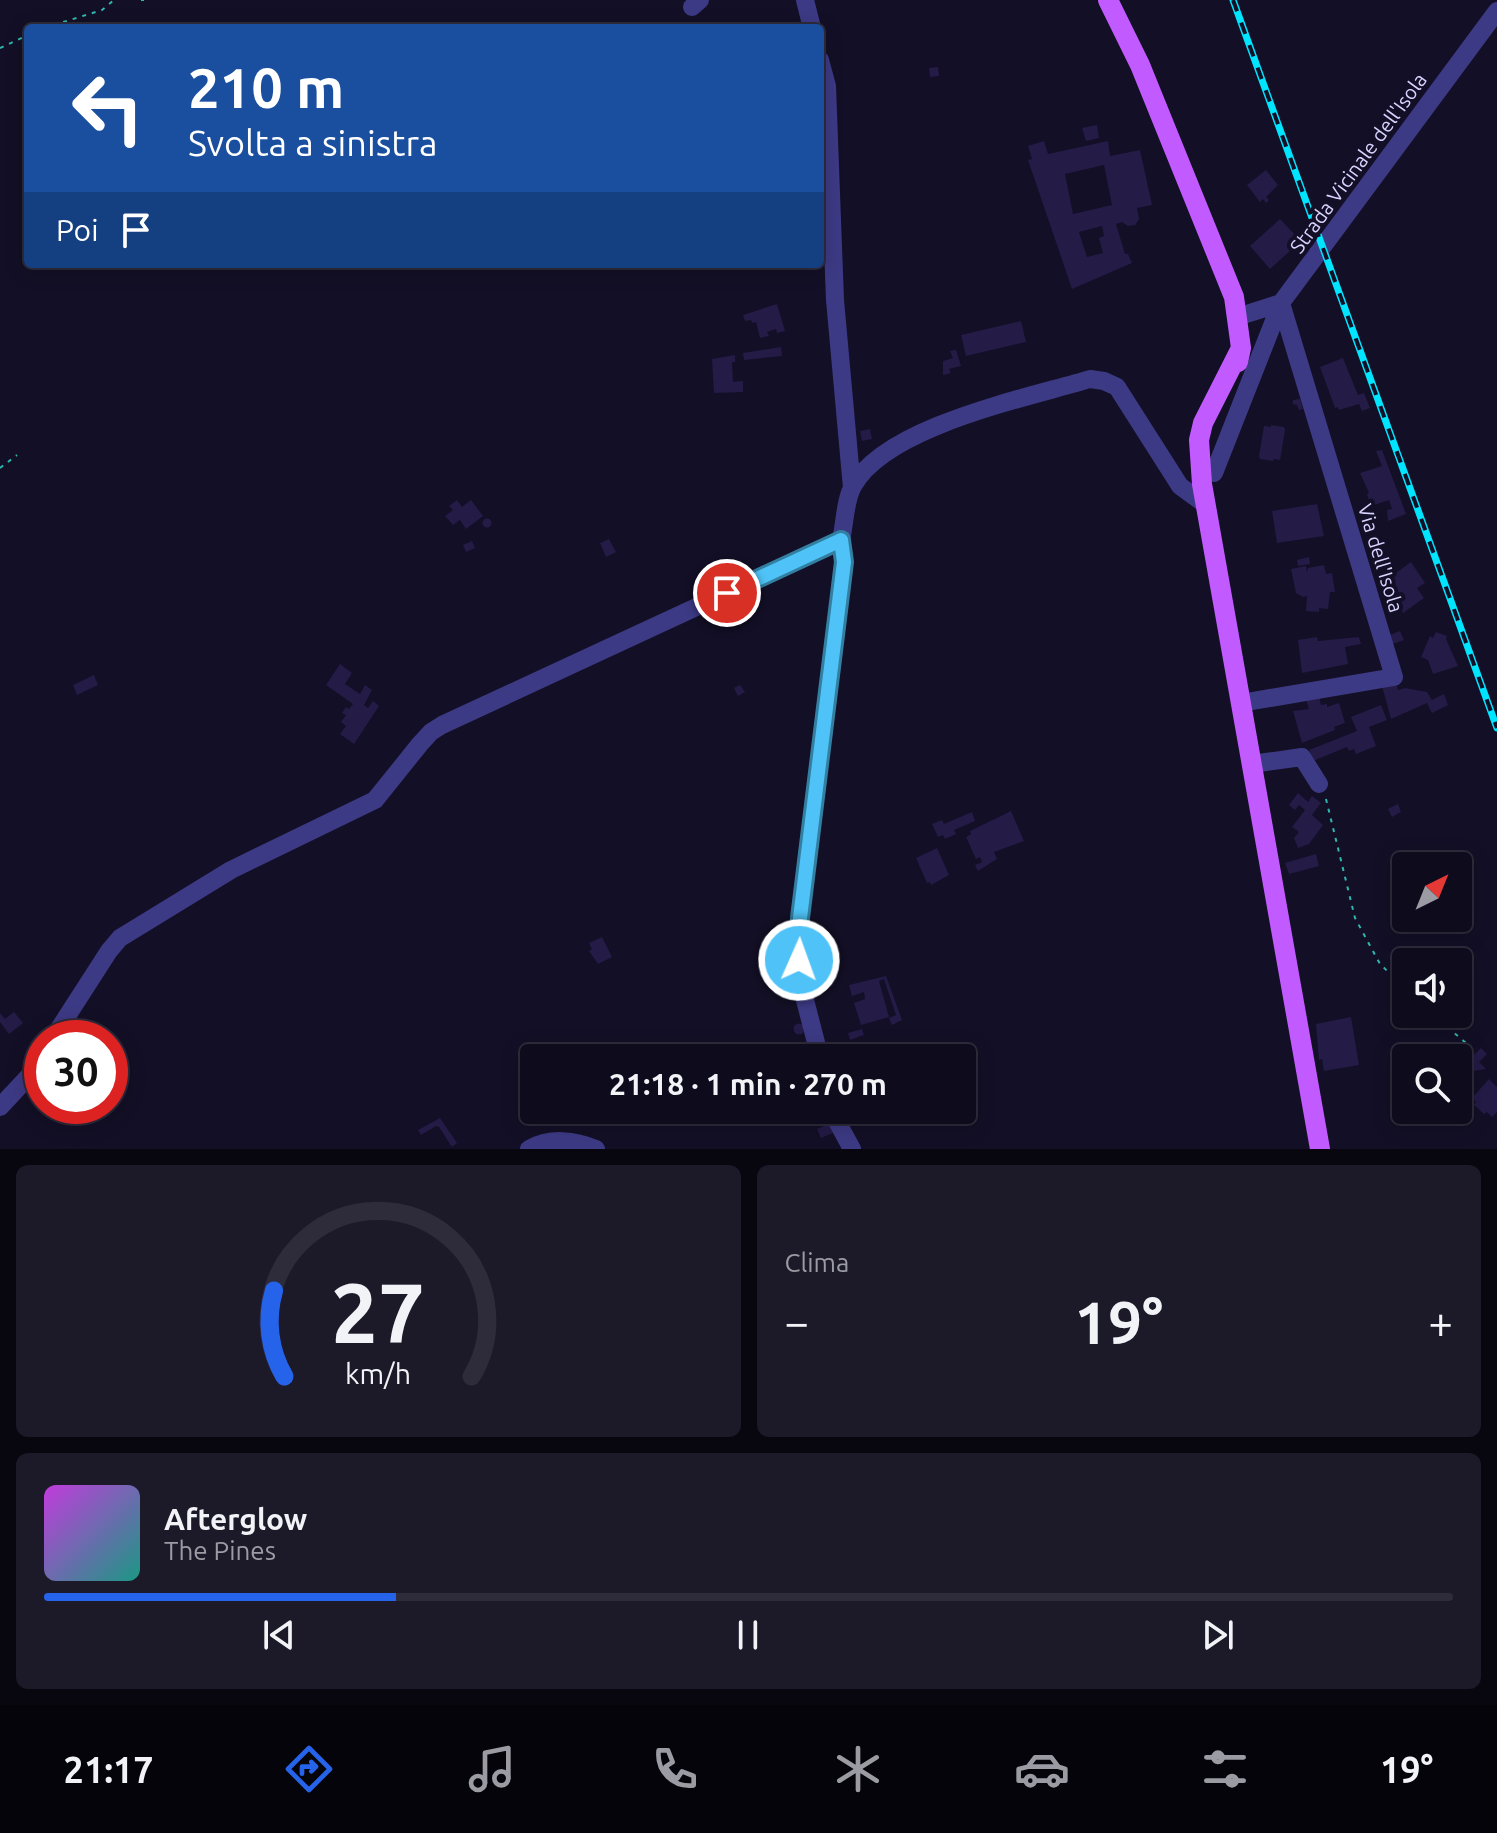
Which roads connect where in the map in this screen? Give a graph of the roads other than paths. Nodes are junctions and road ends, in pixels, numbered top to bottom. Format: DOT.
graph roads {
  1 [pos="805,0"];
  2 [pos="1108,0"];
  3 [pos="1497,11"];
  4 [pos="811,24"];
  5 [pos="824,75"];
  6 [pos="1281,303"];
  7 [pos="1237,317"];
  8 [pos="1208,478"];
  9 [pos="852,488"];
  10 [pos="1206,505"];
  11 [pos="841,540"];
  12 [pos="1241,703"];
  13 [pos="1252,764"];
  14 [pos="1319,784"];
  15 [pos="65,1020"];
  16 [pos="816,1044"];
  17 [pos="24,1081"];
  18 [pos="0,1107"];
  19 [pos="838,1124"];
  20 [pos="529,1149"];
  21 [pos="596,1149"];
  22 [pos="852,1149"];
  23 [pos="1320,1149"];
  1 -- 4 [label="street"];
  2 -- 7 [label="main road"];
  3 -- 6 [label="street, Strada Vicinale dell'Isola"];
  5 -- 9 [label="street"];
  6 -- 7 [label="street"];
  6 -- 8 [label="street, Strada Vicinale dell'Isola"];
  6 -- 12 [label="street, Via dell'Isola"];
  7 -- 8 [label="main road"];
  8 -- 10 [label="main road"];
  9 -- 10 [label="street"];
  9 -- 11 [label="street"];
  10 -- 12 [label="main road"];
  11 -- 15 [label="street"];
  11 -- 16 [label="street"];
  12 -- 13 [label="main road"];
  13 -- 14 [label="street"];
  13 -- 23 [label="main road"];
  17 -- 18 [label="street"];
  19 -- 22 [label="street"];
  20 -- 21 [label="street"];
}
